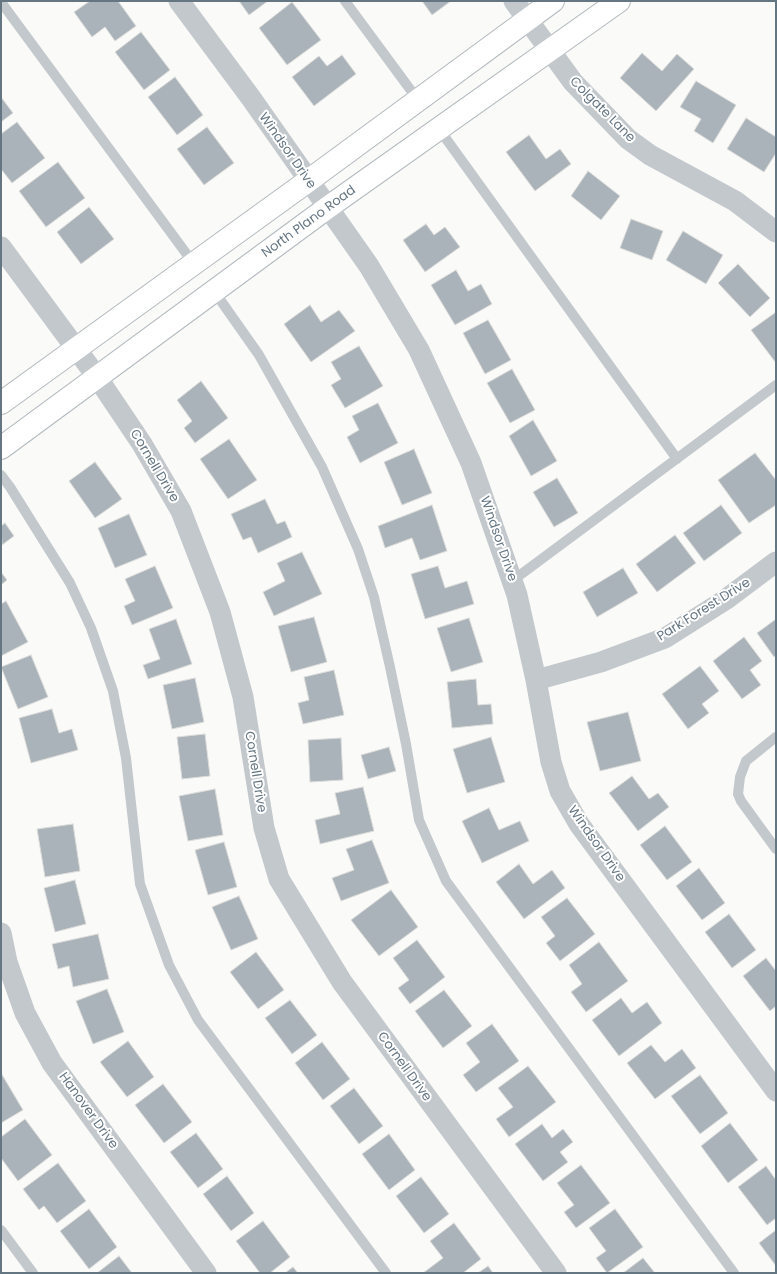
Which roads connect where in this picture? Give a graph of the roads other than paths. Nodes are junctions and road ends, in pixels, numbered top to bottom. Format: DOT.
graph roads {
  1 [pos="179,1"];
  2 [pos="345,1"];
  3 [pos="514,1"];
  4 [pos="553,1"];
  5 [pos="619,1"];
  6 [pos="1,2"];
  7 [pos="528,20"];
  8 [pos="549,51"];
  9 [pos="418,100"];
  10 [pos="439,130"];
  11 [pos="308,181"];
  12 [pos="327,208"];
  13 [pos="776,232"];
  14 [pos="1,247"];
  15 [pos="194,264"];
  16 [pos="214,291"];
  17 [pos="76,348"];
  18 [pos="97,377"];
  19 [pos="776,385"];
  20 [pos="1,403"];
  21 [pos="1,448"];
  22 [pos="677,459"];
  23 [pos="1,475"];
  24 [pos="776,562"];
  25 [pos="512,581"];
  26 [pos="536,680"];
  27 [pos="776,737"];
  28 [pos="776,849"];
  29 [pos="1,933"];
  30 [pos="776,1091"];
  31 [pos="1,1230"];
  32 [pos="33,1273"];
  33 [pos="206,1273"];
  34 [pos="386,1273"];
  35 [pos="556,1273"];
  36 [pos="734,1273"];
  1 -- 11 [label="street, Windsor Drive"];
  2 -- 9 [label="lane"];
  3 -- 7 [label="street, Colgate Lane"];
  4 -- 7 [label="main road"];
  5 -- 8 [label="main road, North Plano Road"];
  6 -- 15 [label="lane"];
  7 -- 8 [label="street, Colgate Lane"];
  7 -- 9 [label="main road"];
  8 -- 10 [label="main road, North Plano Road"];
  8 -- 13 [label="street, Colgate Lane"];
  9 -- 11 [label="main road"];
  10 -- 12 [label="main road, North Plano Road"];
  10 -- 22 [label="lane"];
  11 -- 12 [label="street, Windsor Drive"];
  11 -- 15 [label="main road"];
  12 -- 16 [label="main road, North Plano Road"];
  12 -- 25 [label="street, Windsor Drive"];
  14 -- 17 [label="street, Cornell Drive"];
  15 -- 17 [label="main road"];
  16 -- 18 [label="main road, North Plano Road"];
  16 -- 36 [label="lane"];
  17 -- 18 [label="street, Cornell Drive"];
  17 -- 20 [label="main road"];
  18 -- 21 [label="main road, North Plano Road"];
  18 -- 35 [label="street, Cornell Drive"];
  19 -- 22 [label="lane"];
  22 -- 25 [label="lane"];
  23 -- 34 [label="lane"];
  24 -- 26 [label="street, Park Forest Drive"];
  25 -- 26 [label="street, Windsor Drive"];
  26 -- 30 [label="street, Windsor Drive"];
  27 -- 28 [label="lane"];
  29 -- 33 [label="street, Hanover Drive"];
  31 -- 32 [label="lane"];
}
